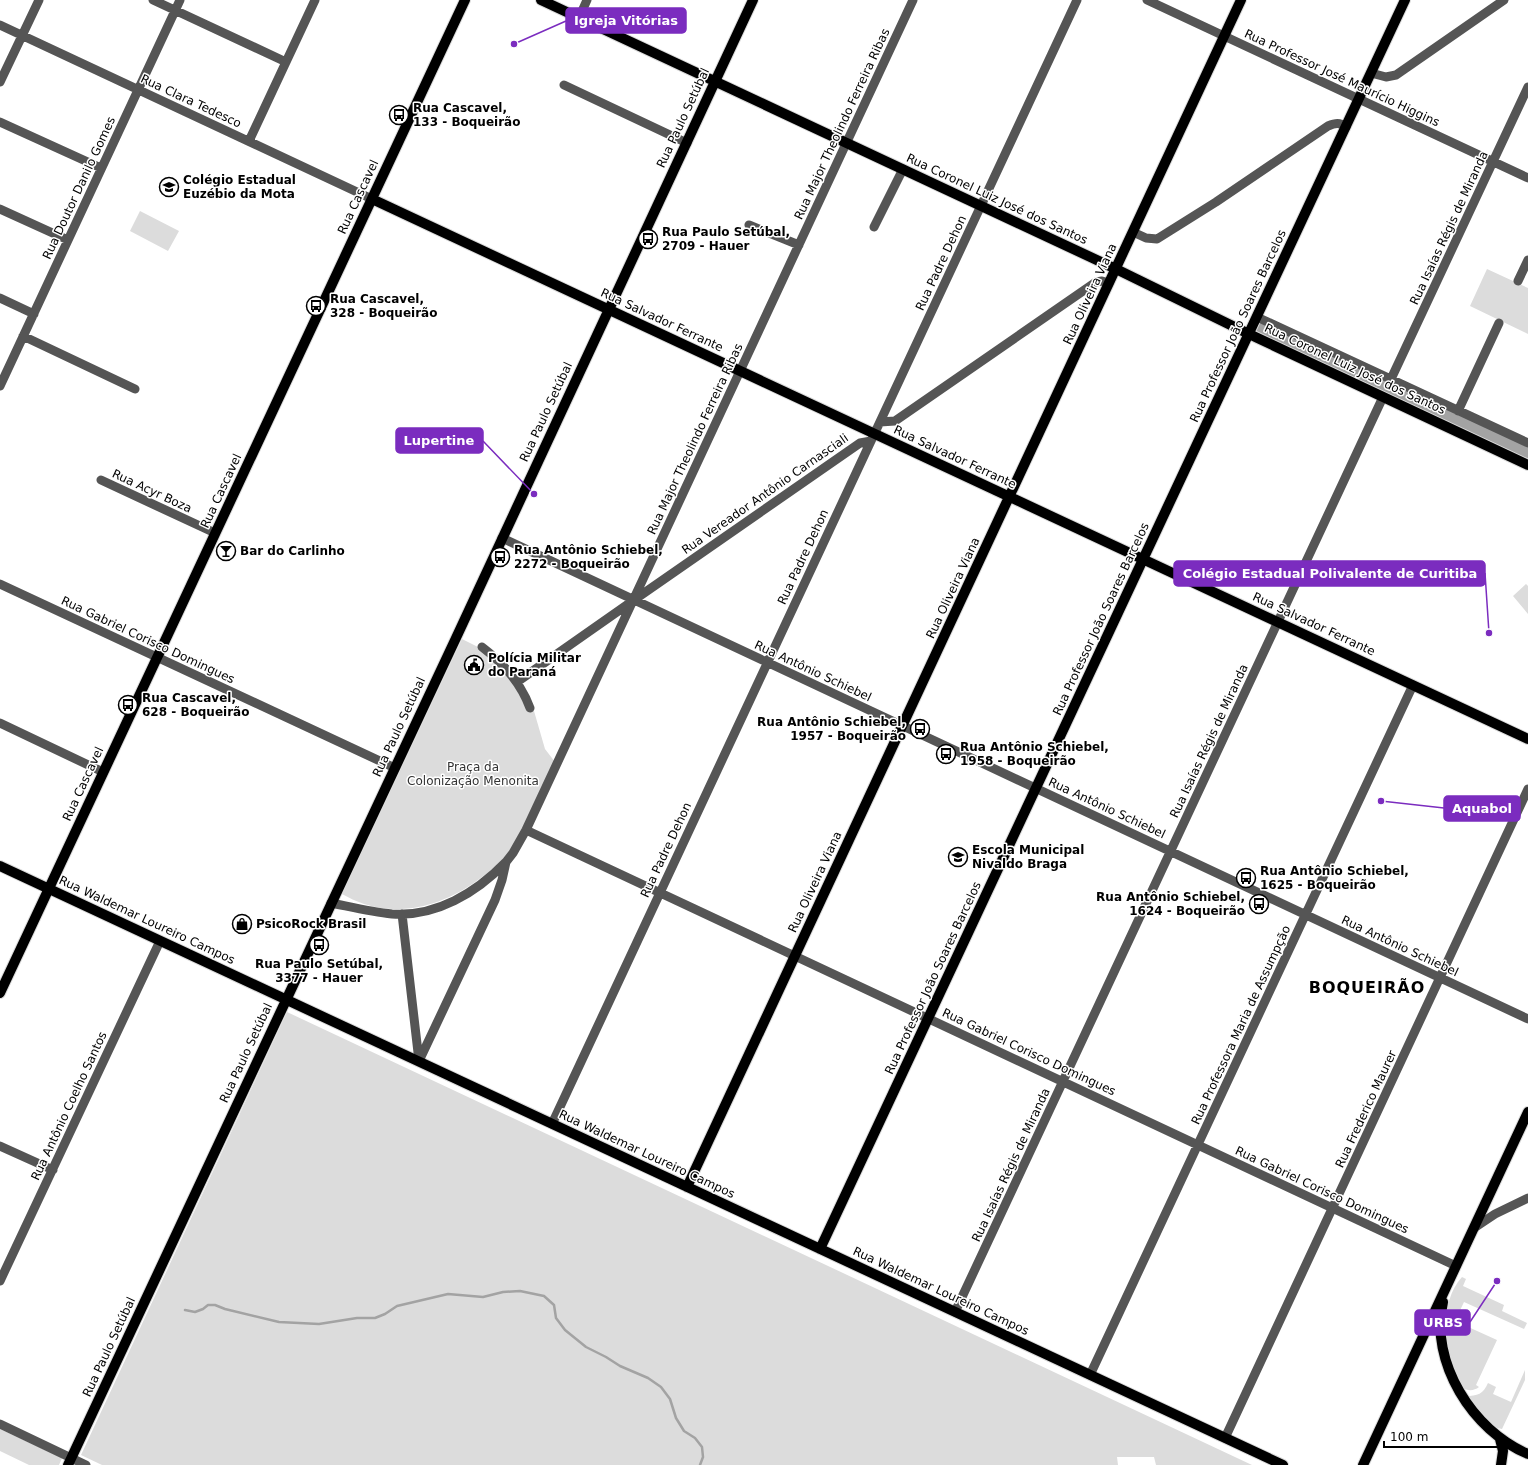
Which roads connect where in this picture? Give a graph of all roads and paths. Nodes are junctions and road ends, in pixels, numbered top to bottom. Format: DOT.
graph roads {
  1 [pos="39,0"];
  2 [pos="153,0"];
  3 [pos="180,0"];
  4 [pos="315,0"];
  5 [pos="465,0"];
  6 [pos="541,0"];
  7 [pos="587,0"];
  8 [pos="753,0"];
  9 [pos="913,0"];
  10 [pos="1077,0"];
  11 [pos="1146,0"];
  12 [pos="1241,0"];
  13 [pos="1405,0"];
  14 [pos="1504,0"];
  15 [pos="175,10"];
  16 [pos="579,18"];
  17 [pos="0,25"];
  18 [pos="22,36"];
  19 [pos="1224,36"];
  20 [pos="286,62"];
  21 [pos="1371,73"];
  22 [pos="715,81"];
  23 [pos="0,82"];
  24 [pos="564,84"];
  25 [pos="1528,87"];
  26 [pos="138,90"];
  27 [pos="1359,99"];
  28 [pos="0,122"];
  29 [pos="1346,127"];
  30 [pos="249,141"];
  31 [pos="686,143"];
  32 [pos="846,143"];
  33 [pos="1493,162"];
  34 [pos="102,168"];
  35 [pos="903,169"];
  36 [pos="1528,178"];
  37 [pos="372,199"];
  38 [pos="981,206"];
  39 [pos="0,208"];
  40 [pos="749,225"];
  41 [pos="874,227"];
  42 [pos="1133,232"];
  43 [pos="68,240"];
  44 [pos="799,245"];
  45 [pos="1528,260"];
  46 [pos="1116,269"];
  47 [pos="1518,281"];
  48 [pos="1109,283"];
  49 [pos="0,298"];
  50 [pos="609,309"];
  51 [pos="34,314"];
  52 [pos="1257,317"];
  53 [pos="1498,323"];
  54 [pos="1249,334"];
  55 [pos="23,336"];
  56 [pos="740,371"];
  57 [pos="1391,380"];
  58 [pos="0,386"];
  59 [pos="135,389"];
  60 [pos="1383,397"];
  61 [pos="1458,411"];
  62 [pos="880,422"];
  63 [pos="873,437"];
  64 [pos="1527,441"];
  65 [pos="1528,465"];
  66 [pos="101,480"];
  67 [pos="1010,496"];
  68 [pos="215,533"];
  69 [pos="502,538"];
  70 [pos="1144,559"];
  71 [pos="0,584"];
  72 [pos="634,600"];
  73 [pos="1278,622"];
  74 [pos="482,647"];
  75 [pos="157,657"];
  76 [pos="767,662"];
  77 [pos="517,682"];
  78 [pos="1413,685"];
  79 [pos="530,708"];
  80 [pos="0,723"];
  81 [pos="902,726"];
  82 [pos="1528,739"];
  83 [pos="395,768"];
  84 [pos="103,772"];
  85 [pos="1036,788"];
  86 [pos="1528,789"];
  87 [pos="526,830"];
  88 [pos="1170,851"];
  89 [pos="506,862"];
  90 [pos="0,866"];
  91 [pos="49,889"];
  92 [pos="660,893"];
  93 [pos="331,903"];
  94 [pos="402,914"];
  95 [pos="1306,915"];
  96 [pos="160,941"];
  97 [pos="795,956"];
  98 [pos="1440,978"];
  99 [pos="0,993"];
  100 [pos="286,1000"];
  101 [pos="929,1018"];
  102 [pos="1528,1019"];
  103 [pos="418,1062"];
  104 [pos="1063,1082"];
  105 [pos="1528,1112"];
  106 [pos="552,1124"];
  107 [pos="1198,1145"];
  108 [pos="0,1146"];
  109 [pos="53,1170"];
  110 [pos="688,1187"];
  111 [pos="1528,1198"];
  112 [pos="1332,1208"];
  113 [pos="1474,1228"];
  114 [pos="820,1249"];
  115 [pos="1456,1266"];
  116 [pos="0,1281"];
  117 [pos="955,1312"];
  118 [pos="1090,1375"];
  119 [pos="0,1424"];
  120 [pos="1225,1438"];
  121 [pos="1500,1439"];
  122 [pos="1528,1454"];
  123 [pos="69,1461"];
  124 [pos="86,1465"];
  125 [pos="1283,1465"];
  126 [pos="1363,1465"];
  127 [pos="1501,1465"];
  1 -- 18 [label="street"];
  2 -- 15 [label="street"];
  3 -- 15 [label="street, Rua Doutor Danilo Gomes"];
  4 -- 20 [label="street"];
  5 -- 37 [label="main road, Rua Cascavel"];
  6 -- 16 [label="main road, Rua Coronel Luiz José dos Santos"];
  7 -- 16 [label="street"];
  8 -- 22 [label="main road, Rua Paulo Setúbal"];
  9 -- 32 [label="street, Rua Major Theolindo Ferreira Ribas"];
  10 -- 38 [label="street, Rua Padre Dehon"];
  11 -- 19 [label="street, Rua Professor José Maurício Higgins"];
  12 -- 19 [label="main road, Rua Oliveira Viana"];
  13 -- 21 [label="main road, Rua Professor João Soares Barcelos"];
  14 -- 21 [label="street"];
  15 -- 20 [label="street"];
  15 -- 26 [label="street, Rua Doutor Danilo Gomes"];
  16 -- 22 [label="main road, Rua Coronel Luiz José dos Santos"];
  17 -- 18 [label="street, Rua Clara Tedesco"];
  18 -- 23 [label="street"];
  18 -- 26 [label="street, Rua Clara Tedesco"];
  19 -- 27 [label="street, Rua Professor José Maurício Higgins"];
  19 -- 42 [label="main road, Rua Oliveira Viana"];
  20 -- 30 [label="street"];
  21 -- 27 [label="main road, Rua Professor João Soares Barcelos"];
  22 -- 31 [label="main road, Rua Paulo Setúbal"];
  22 -- 32 [label="main road, Rua Coronel Luiz José dos Santos"];
  24 -- 31 [label="street"];
  25 -- 33 [label="street, Rua Isaías Régis de Miranda"];
  26 -- 30 [label="street, Rua Clara Tedesco"];
  26 -- 34 [label="street, Rua Doutor Danilo Gomes"];
  27 -- 29 [label="main road, Rua Professor João Soares Barcelos"];
  27 -- 33 [label="street, Rua Professor José Maurício Higgins"];
  28 -- 34 [label="street"];
  29 -- 42 [label="street"];
  29 -- 52 [label="main road, Rua Professor João Soares Barcelos"];
  30 -- 37 [label="street, Rua Clara Tedesco"];
  31 -- 50 [label="main road, Rua Paulo Setúbal"];
  32 -- 35 [label="main road, Rua Coronel Luiz José dos Santos"];
  32 -- 44 [label="street, Rua Major Theolindo Ferreira Ribas"];
  33 -- 36 [label="street, Rua Professor José Maurício Higgins"];
  33 -- 57 [label="street, Rua Isaías Régis de Miranda"];
  34 -- 43 [label="street, Rua Doutor Danilo Gomes"];
  35 -- 38 [label="main road, Rua Coronel Luiz José dos Santos"];
  35 -- 41 [label="street"];
  37 -- 50 [label="main road, Rua Salvador Ferrante"];
  37 -- 68 [label="main road, Rua Cascavel"];
  38 -- 46 [label="main road, Rua Coronel Luiz José dos Santos"];
  38 -- 62 [label="street, Rua Padre Dehon"];
  39 -- 43 [label="street"];
  40 -- 44 [label="street"];
  42 -- 46 [label="main road, Rua Oliveira Viana"];
  43 -- 51 [label="street, Rua Doutor Danilo Gomes"];
  44 -- 56 [label="street, Rua Major Theolindo Ferreira Ribas"];
  45 -- 47 [label="street"];
  46 -- 48 [label="main road, Rua Oliveira Viana"];
  46 -- 54 [label="main road, Rua Coronel Luiz José dos Santos"];
  48 -- 62 [label="street"];
  48 -- 67 [label="main road, Rua Oliveira Viana"];
  49 -- 51 [label="street"];
  50 -- 56 [label="main road, Rua Salvador Ferrante"];
  50 -- 69 [label="main road, Rua Paulo Setúbal"];
  51 -- 55 [label="street, Rua Doutor Danilo Gomes"];
  52 -- 54 [label="main road, Rua Professor João Soares Barcelos"];
  52 -- 57 [label="street, Rua Coronel Luiz José dos Santos"];
  53 -- 61 [label="street"];
  54 -- 60 [label="main road, Rua Coronel Luiz José dos Santos"];
  54 -- 70 [label="main road, Rua Professor João Soares Barcelos"];
  55 -- 58 [label="street, Rua Doutor Danilo Gomes"];
  55 -- 59 [label="street"];
  56 -- 63 [label="main road, Rua Salvador Ferrante"];
  56 -- 72 [label="street, Rua Major Theolindo Ferreira Ribas"];
  57 -- 61 [label="street, Rua Coronel Luiz José dos Santos"];
  60 -- 65 [label="main road, Rua Coronel Luiz José dos Santos"];
  60 -- 73 [label="street, Rua Isaías Régis de Miranda"];
  61 -- 64 [label="street, Rua Coronel Luiz José dos Santos"];
  62 -- 63 [label="street, Rua Padre Dehon"];
  63 -- 67 [label="main road, Rua Salvador Ferrante"];
  63 -- 72 [label="street, Rua Vereador Antônio Carnasciali"];
  63 -- 76 [label="street, Rua Padre Dehon"];
  66 -- 68 [label="street, Rua Acyr Boza"];
  67 -- 70 [label="main road, Rua Salvador Ferrante"];
  67 -- 81 [label="main road, Rua Oliveira Viana"];
  68 -- 75 [label="main road, Rua Cascavel"];
  69 -- 72 [label="street, Rua Antônio Schiebel"];
  69 -- 83 [label="main road, Rua Paulo Setúbal"];
  70 -- 73 [label="main road, Rua Salvador Ferrante"];
  70 -- 85 [label="main road, Rua Professor João Soares Barcelos"];
  71 -- 75 [label="street, Rua Gabriel Corisco Domingues"];
  72 -- 76 [label="street, Rua Antônio Schiebel"];
  72 -- 77 [label="street, Rua Vereador Antônio Carnasciali"];
  72 -- 87 [label="street, Rua Major Theolindo Ferreira Ribas"];
  73 -- 78 [label="main road, Rua Salvador Ferrante"];
  73 -- 88 [label="street, Rua Isaías Régis de Miranda"];
  74 -- 77 [label="street"];
  75 -- 83 [label="street, Rua Gabriel Corisco Domingues"];
  75 -- 84 [label="main road, Rua Cascavel"];
  76 -- 81 [label="street, Rua Antônio Schiebel"];
  76 -- 92 [label="street, Rua Padre Dehon"];
  77 -- 79 [label="street"];
  78 -- 82 [label="main road, Rua Salvador Ferrante"];
  78 -- 95 [label="street, Rua Professora Maria de Assumpção"];
  80 -- 84 [label="street"];
  81 -- 85 [label="street, Rua Antônio Schiebel"];
  81 -- 97 [label="main road, Rua Oliveira Viana"];
  83 -- 93 [label="main road, Rua Paulo Setúbal"];
  84 -- 91 [label="main road, Rua Cascavel"];
  85 -- 88 [label="street, Rua Antônio Schiebel"];
  85 -- 101 [label="main road, Rua Professor João Soares Barcelos"];
  86 -- 98 [label="street, Rua Frederico Maurer"];
  87 -- 89 [label="street, Rua Major Theolindo Ferreira Ribas"];
  87 -- 92 [label="street, Rua Gabriel Corisco Domingues"];
  88 -- 95 [label="street, Rua Antônio Schiebel"];
  88 -- 104 [label="street, Rua Isaías Régis de Miranda"];
  89 -- 94 [label="street"];
  89 -- 103 [label="street, Rua Major Theolindo Ferreira Ribas"];
  90 -- 91 [label="main road, Rua Waldemar Loureiro Campos"];
  91 -- 96 [label="main road, Rua Waldemar Loureiro Campos"];
  91 -- 99 [label="main road, Rua Cascavel"];
  92 -- 97 [label="street, Rua Gabriel Corisco Domingues"];
  92 -- 106 [label="street, Rua Padre Dehon"];
  93 -- 94 [label="street"];
  93 -- 100 [label="main road, Rua Paulo Setúbal"];
  94 -- 103 [label="street"];
  95 -- 98 [label="street, Rua Antônio Schiebel"];
  95 -- 107 [label="street, Rua Professora Maria de Assumpção"];
  96 -- 100 [label="main road, Rua Waldemar Loureiro Campos"];
  96 -- 109 [label="street, Rua Antônio Coelho Santos"];
  97 -- 101 [label="street, Rua Gabriel Corisco Domingues"];
  97 -- 110 [label="main road, Rua Oliveira Viana"];
  98 -- 102 [label="street, Rua Antônio Schiebel"];
  98 -- 112 [label="street, Rua Frederico Maurer"];
  100 -- 103 [label="main road, Rua Waldemar Loureiro Campos"];
  100 -- 123 [label="main road, Rua Paulo Setúbal"];
  101 -- 104 [label="street, Rua Gabriel Corisco Domingues"];
  101 -- 114 [label="main road, Rua Professor João Soares Barcelos"];
  103 -- 106 [label="main road, Rua Waldemar Loureiro Campos"];
  104 -- 107 [label="street, Rua Gabriel Corisco Domingues"];
  104 -- 117 [label="street, Rua Isaías Régis de Miranda"];
  105 -- 113 [label="main road"];
  106 -- 110 [label="main road, Rua Waldemar Loureiro Campos"];
  107 -- 112 [label="street, Rua Gabriel Corisco Domingues"];
  107 -- 118 [label="street, Rua Professora Maria de Assumpção"];
  108 -- 109 [label="street"];
  109 -- 116 [label="street, Rua Antônio Coelho Santos"];
  110 -- 114 [label="main road, Rua Waldemar Loureiro Campos"];
  111 -- 113 [label="street"];
  112 -- 115 [label="street, Rua Gabriel Corisco Domingues"];
  112 -- 120 [label="street, Rua Frederico Maurer"];
  113 -- 115 [label="main road"];
  114 -- 117 [label="main road, Rua Waldemar Loureiro Campos"];
  115 -- 121 [label="main road"];
  115 -- 126 [label="main road"];
  117 -- 118 [label="main road, Rua Waldemar Loureiro Campos"];
  118 -- 120 [label="main road, Rua Waldemar Loureiro Campos"];
  119 -- 123 [label="street"];
  120 -- 125 [label="main road, Rua Waldemar Loureiro Campos"];
  121 -- 122 [label="main road"];
  121 -- 127 [label="main road"];
  123 -- 124 [label="street"];
}
